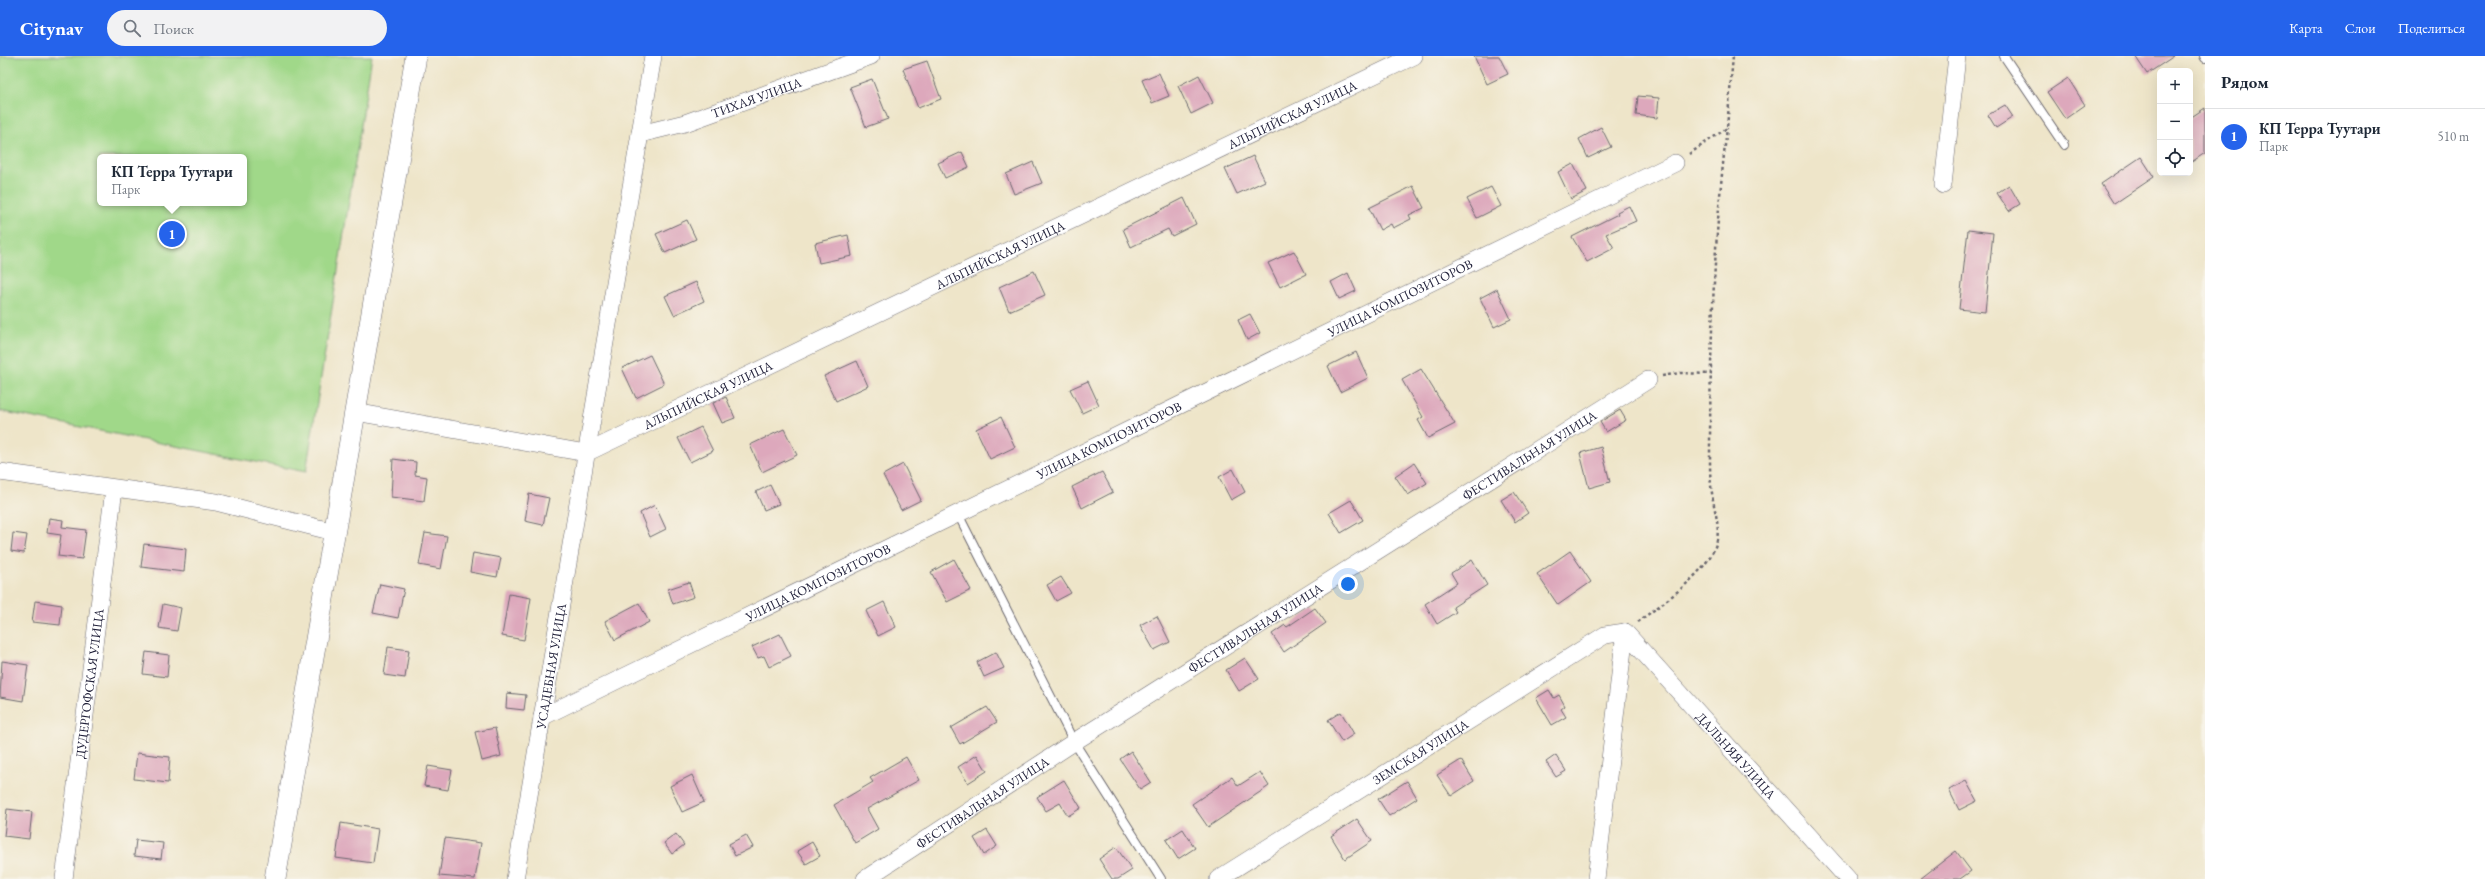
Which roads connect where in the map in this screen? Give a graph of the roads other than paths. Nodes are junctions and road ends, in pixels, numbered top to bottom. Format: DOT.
graph roads {
  1 [pos="416,56"];
  2 [pos="653,56"];
  3 [pos="870,56"];
  4 [pos="1414,56"];
  5 [pos="1957,56"];
  6 [pos="2004,56"];
  7 [pos="640,134"];
  8 [pos="2064,145"];
  9 [pos="1675,163"];
  10 [pos="1943,185"];
  11 [pos="1648,380"];
  12 [pos="355,412"];
  13 [pos="586,453"];
  14 [pos="0,472"];
  15 [pos="114,489"];
  16 [pos="958,514"];
  17 [pos="334,532"];
  18 [pos="1625,632"];
  19 [pos="542,717"];
  20 [pos="1074,742"];
  21 [pos="64,879"];
  22 [pos="275,879"];
  23 [pos="515,879"];
  24 [pos="865,879"];
  25 [pos="1161,879"];
  26 [pos="1218,879"];
  27 [pos="1596,879"];
  28 [pos="1848,879"];
  1 -- 12 [label="street"];
  2 -- 7 [label="street, УСАДЕБНАЯ УЛИЦА"];
  3 -- 7 [label="street, ТИХАЯ УЛИЦА"];
  4 -- 13 [label="street, АЛЬПИЙСКАЯ УЛИЦА"];
  5 -- 10 [label="street"];
  6 -- 8 [label="lane"];
  7 -- 13 [label="street, УСАДЕБНАЯ УЛИЦА"];
  9 -- 16 [label="street, УЛИЦА КОМПОЗИТОРОВ"];
  11 -- 20 [label="street, ФЕСТИВАЛЬНАЯ УЛИЦА"];
  12 -- 13 [label="street"];
  12 -- 17 [label="street"];
  13 -- 19 [label="street, УСАДЕБНАЯ УЛИЦА"];
  14 -- 15 [label="street"];
  15 -- 17 [label="street"];
  15 -- 21 [label="street, ДУДЕРГОФСКАЯ УЛИЦА"];
  16 -- 19 [label="street, УЛИЦА КОМПОЗИТОРОВ"];
  16 -- 20 [label="lane"];
  17 -- 22 [label="street"];
  18 -- 26 [label="street, ЗЕМСКАЯ УЛИЦА"];
  18 -- 27 [label="street"];
  18 -- 28 [label="street, ДАЛЬНЯЯ УЛИЦА"];
  19 -- 23 [label="street, УСАДЕБНАЯ УЛИЦА"];
  20 -- 24 [label="street, ФЕСТИВАЛЬНАЯ УЛИЦА"];
  20 -- 25 [label="lane"];
}
